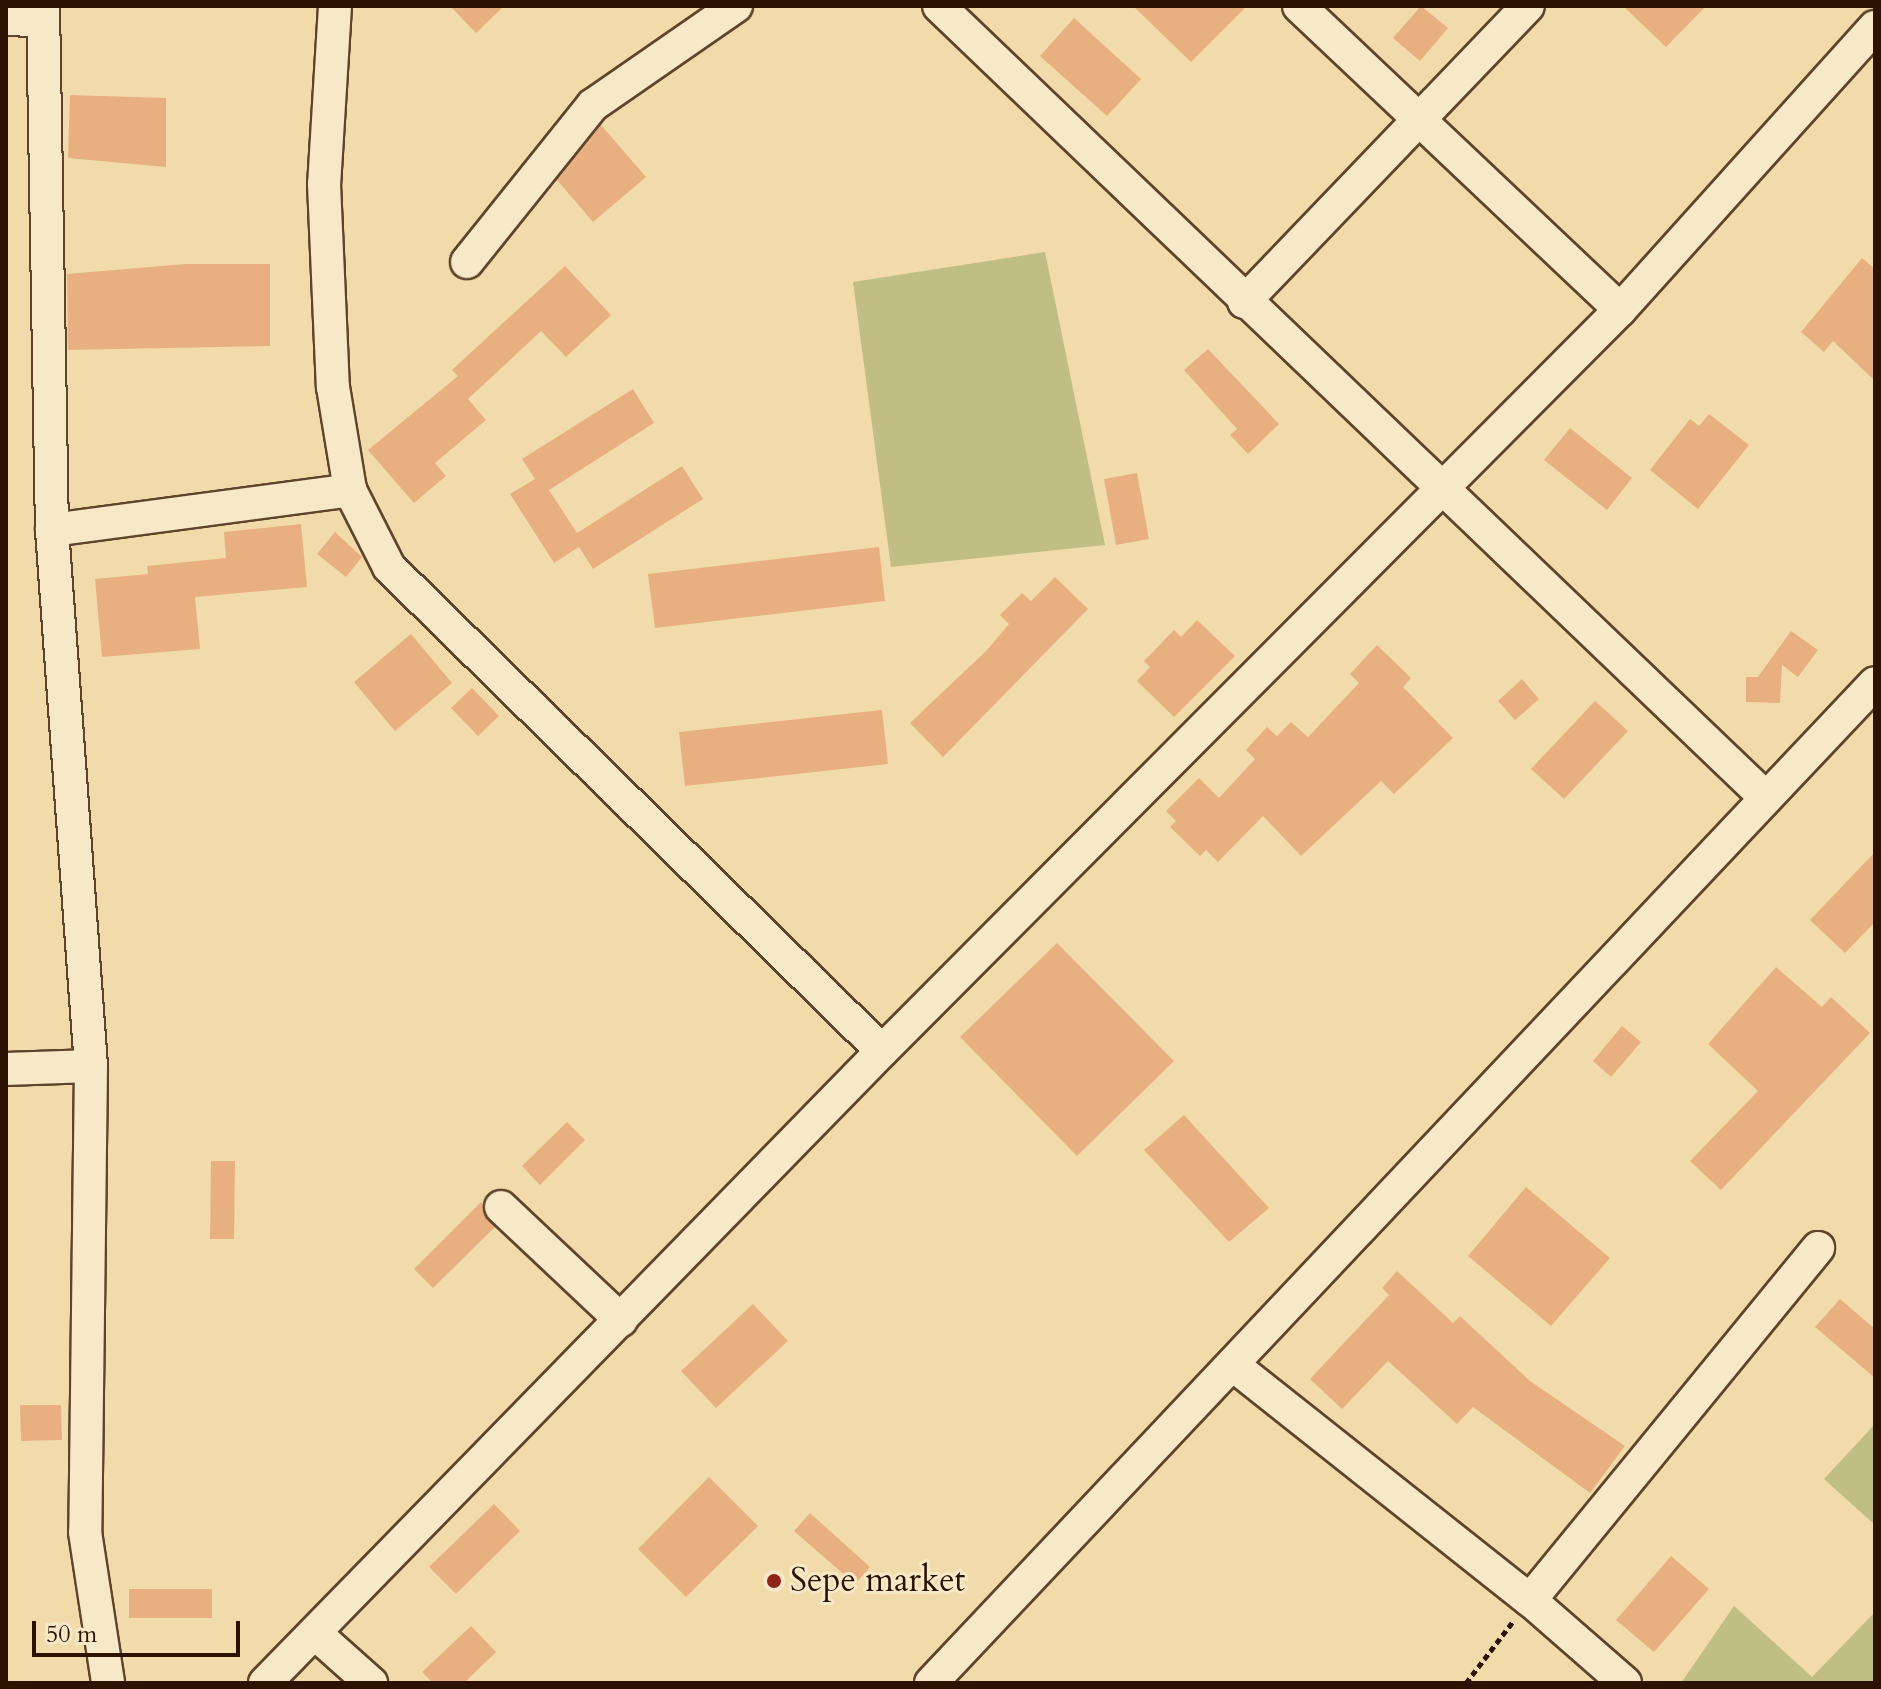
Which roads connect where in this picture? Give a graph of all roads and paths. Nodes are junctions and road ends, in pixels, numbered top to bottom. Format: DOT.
graph roads {
  1 [pos="335,6"];
  2 [pos="736,6"];
  3 [pos="939,6"];
  4 [pos="1299,6"];
  5 [pos="1528,6"];
  6 [pos="43,13"];
  7 [pos="6,19"];
  8 [pos="1875,27"];
  9 [pos="1417,117"];
  10 [pos="467,262"];
  11 [pos="1244,302"];
  12 [pos="1620,310"];
  13 [pos="1444,488"];
  14 [pos="350,490"];
  15 [pos="52,530"];
  16 [pos="1875,683"];
  17 [pos="1766,798"];
  18 [pos="882,1051"];
  19 [pos="91,1066"];
  20 [pos="6,1069"];
  21 [pos="501,1207"];
  22 [pos="1818,1248"];
  23 [pos="621,1320"];
  24 [pos="1233,1365"];
  25 [pos="1530,1600"];
  26 [pos="316,1634"];
  27 [pos="108,1683"];
  28 [pos="265,1683"];
  29 [pos="371,1683"];
  30 [pos="931,1683"];
  31 [pos="1466,1683"];
  32 [pos="1625,1683"];
  1 -- 14 [label="street"];
  2 -- 10 [label="street"];
  3 -- 11 [label="street"];
  4 -- 9 [label="street"];
  5 -- 9 [label="street"];
  6 -- 7 [label="street"];
  6 -- 15 [label="street"];
  8 -- 12 [label="street"];
  9 -- 11 [label="street"];
  9 -- 12 [label="street"];
  11 -- 13 [label="street"];
  12 -- 13 [label="street"];
  13 -- 17 [label="street"];
  13 -- 18 [label="street"];
  14 -- 15 [label="street"];
  14 -- 18 [label="street"];
  15 -- 19 [label="street"];
  16 -- 17 [label="street"];
  17 -- 24 [label="street"];
  18 -- 23 [label="street"];
  19 -- 20 [label="street"];
  19 -- 27 [label="street"];
  21 -- 23 [label="street"];
  22 -- 25 [label="street"];
  23 -- 26 [label="street"];
  24 -- 25 [label="street"];
  24 -- 30 [label="street"];
  25 -- 31 [label="path"];
  25 -- 32 [label="street"];
  26 -- 28 [label="street"];
  26 -- 29 [label="street"];
}
